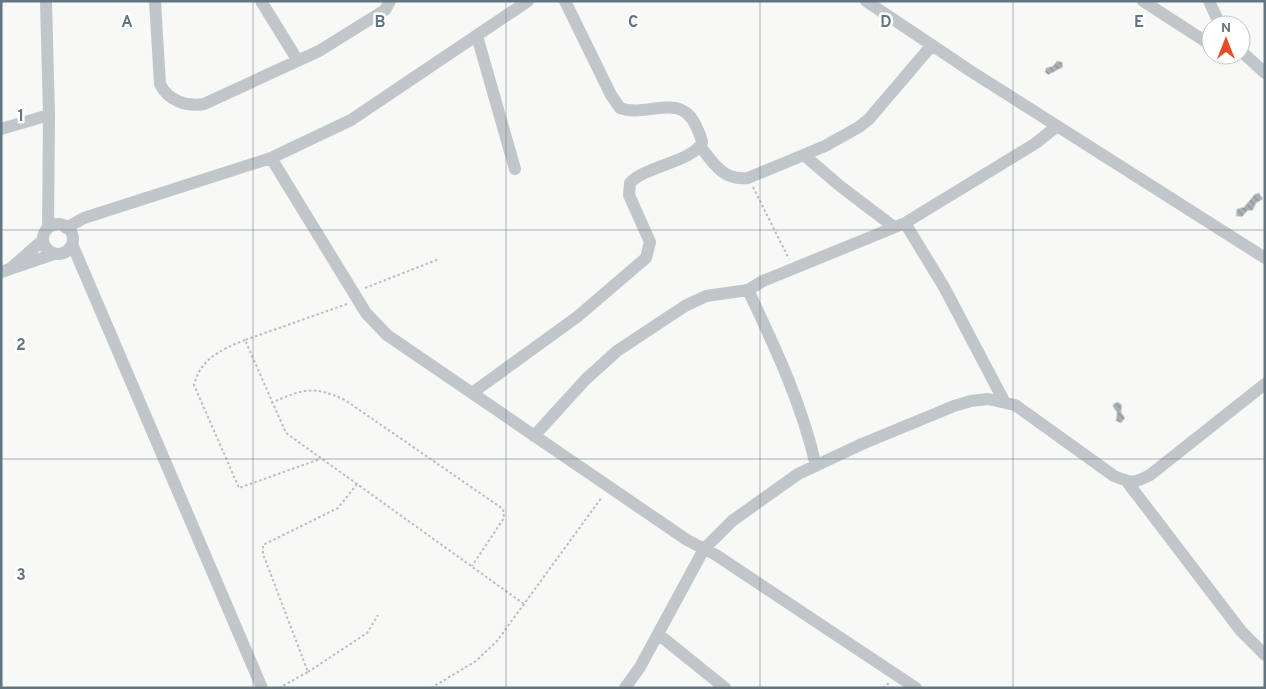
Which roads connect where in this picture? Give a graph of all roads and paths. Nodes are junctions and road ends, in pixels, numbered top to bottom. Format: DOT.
graph roads {
  1 [pos="46,1"];
  2 [pos="155,1"];
  3 [pos="261,1"];
  4 [pos="390,1"];
  5 [pos="528,1"];
  6 [pos="565,1"];
  7 [pos="866,1"];
  8 [pos="1143,1"];
  9 [pos="1210,1"];
  10 [pos="1216,15"];
  11 [pos="477,36"];
  12 [pos="1201,39"];
  13 [pos="932,44"];
  14 [pos="298,60"];
  15 [pos="1251,60"];
  16 [pos="1260,69"];
  17 [pos="49,115"];
  18 [pos="1057,126"];
  19 [pos="1,130"];
  20 [pos="700,146"];
  21 [pos="804,155"];
  22 [pos="271,158"];
  23 [pos="515,169"];
  24 [pos="748,178"];
  25 [pos="50,194"];
  26 [pos="97,215"];
  27 [pos="900,225"];
  28 [pos="64,227"];
  29 [pos="46,234"];
  30 [pos="72,242"];
  31 [pos="56,254"];
  32 [pos="1265,258"];
  33 [pos="439,259"];
  34 [pos="794,268"];
  35 [pos="6,270"];
  36 [pos="82,273"];
  37 [pos="748,290"];
  38 [pos="356,296"];
  39 [pos="245,340"];
  40 [pos="1264,388"];
  41 [pos="472,393"];
  42 [pos="1004,401"];
  43 [pos="271,403"];
  44 [pos="534,436"];
  45 [pos="321,458"];
  46 [pos="816,466"];
  47 [pos="1128,483"];
  48 [pos="357,484"];
  49 [pos="609,487"];
  50 [pos="704,549"];
  51 [pos="472,566"];
  52 [pos="524,604"];
  53 [pos="378,615"];
  54 [pos="658,634"];
  55 [pos="1265,655"];
  56 [pos="308,672"];
  57 [pos="262,688"];
  58 [pos="279,688"];
  59 [pos="431,688"];
  60 [pos="625,688"];
  61 [pos="725,688"];
  62 [pos="916,688"];
  1 -- 17 [label="street"];
  2 -- 14 [label="street"];
  3 -- 14 [label="street"];
  4 -- 14 [label="street"];
  5 -- 11 [label="street"];
  6 -- 20 [label="street"];
  7 -- 13 [label="street"];
  8 -- 12 [label="street"];
  9 -- 10 [label="street"];
  11 -- 22 [label="street"];
  11 -- 23 [label="street"];
  13 -- 18 [label="street"];
  13 -- 21 [label="street"];
  15 -- 16 [label="street"];
  17 -- 19 [label="street"];
  17 -- 25 [label="street"];
  18 -- 27 [label="street"];
  18 -- 32 [label="street"];
  20 -- 24 [label="street"];
  20 -- 41 [label="street"];
  21 -- 24 [label="street"];
  21 -- 27 [label="street"];
  22 -- 26 [label="street"];
  22 -- 38 [label="street"];
  24 -- 34 [label="path"];
  25 -- 28 [label="street"];
  25 -- 29 [label="street"];
  26 -- 28 [label="street"];
  26 -- 30 [label="street"];
  27 -- 34 [label="street"];
  27 -- 42 [label="street"];
  28 -- 29 [label="street"];
  28 -- 30 [label="street"];
  29 -- 31 [label="street"];
  29 -- 35 [label="street"];
  30 -- 31 [label="street"];
  30 -- 36 [label="street"];
  31 -- 35 [label="street"];
  31 -- 36 [label="street"];
  33 -- 38 [label="path"];
  34 -- 37 [label="street"];
  36 -- 57 [label="street"];
  37 -- 44 [label="street"];
  37 -- 46 [label="street"];
  38 -- 39 [label="path"];
  38 -- 41 [label="street"];
  39 -- 43 [label="path"];
  39 -- 45 [label="path"];
  40 -- 47 [label="street"];
  41 -- 44 [label="street"];
  42 -- 46 [label="street"];
  42 -- 47 [label="street"];
  43 -- 45 [label="path"];
  43 -- 51 [label="path"];
  44 -- 49 [label="street"];
  45 -- 48 [label="path"];
  46 -- 50 [label="street"];
  47 -- 55 [label="street"];
  48 -- 51 [label="path"];
  48 -- 56 [label="path"];
  49 -- 50 [label="street"];
  49 -- 52 [label="path"];
  50 -- 54 [label="street"];
  50 -- 62 [label="street"];
  51 -- 52 [label="path"];
  52 -- 59 [label="path"];
  53 -- 56 [label="path"];
  54 -- 60 [label="street"];
  54 -- 61 [label="street"];
  56 -- 58 [label="path"];
}
